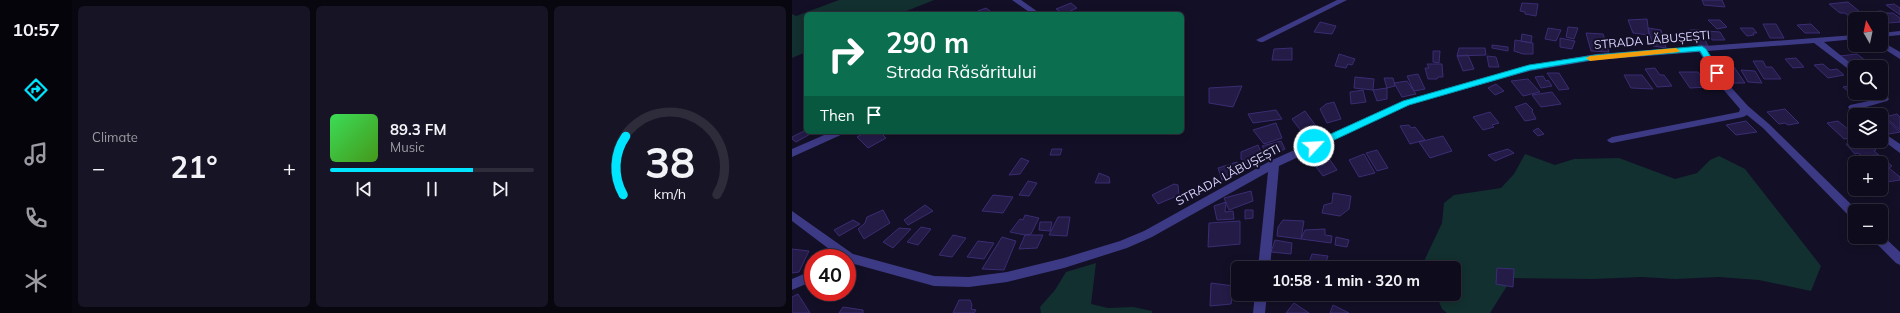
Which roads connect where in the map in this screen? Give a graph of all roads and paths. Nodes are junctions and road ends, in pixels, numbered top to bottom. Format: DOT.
graph roads {
  1 [pos="1016,0"];
  2 [pos="1343,0"];
  3 [pos="1034,12"];
  4 [pos="1900,33"];
  5 [pos="1888,34"];
  6 [pos="1848,38"];
  7 [pos="1260,40"];
  8 [pos="1816,40"];
  9 [pos="1888,48"];
  10 [pos="1702,49"];
  11 [pos="1900,56"];
  12 [pos="1848,65"];
  13 [pos="1882,100"];
  14 [pos="1745,108"];
  15 [pos="1853,108"];
  16 [pos="835,134"];
  17 [pos="1612,140"];
  18 [pos="1888,140"];
  19 [pos="1900,149"];
  20 [pos="792,153"];
  21 [pos="1274,164"];
  22 [pos="1848,208"];
  23 [pos="792,215"];
  24 [pos="1884,244"];
  25 [pos="836,249"];
  26 [pos="1900,260"];
  27 [pos="856,261"];
  28 [pos="1265,261"];
  29 [pos="804,280"];
  30 [pos="792,285"];
  31 [pos="1260,301"];
  32 [pos="1259,313"];
  1 -- 3 [label="street"];
  2 -- 7 [label="street"];
  4 -- 5 [label="street"];
  6 -- 8 [label="street, STRADA LĂBUȘEȘTI"];
  8 -- 10 [label="street, STRADA LĂBUȘEȘTI"];
  8 -- 12 [label="street"];
  9 -- 11 [label="street"];
  10 -- 14 [label="street"];
  10 -- 21 [label="street, STRADA LĂBUȘEȘTI"];
  13 -- 15 [label="street"];
  14 -- 17 [label="street"];
  14 -- 22 [label="street"];
  16 -- 20 [label="street"];
  18 -- 19 [label="street"];
  21 -- 27 [label="street, STRADA LĂBUȘEȘTI"];
  21 -- 28 [label="street"];
  23 -- 25 [label="street, STRADA LĂBUȘEȘTI"];
  24 -- 26 [label="street"];
  29 -- 30 [label="street"];
  31 -- 32 [label="street"];
}
